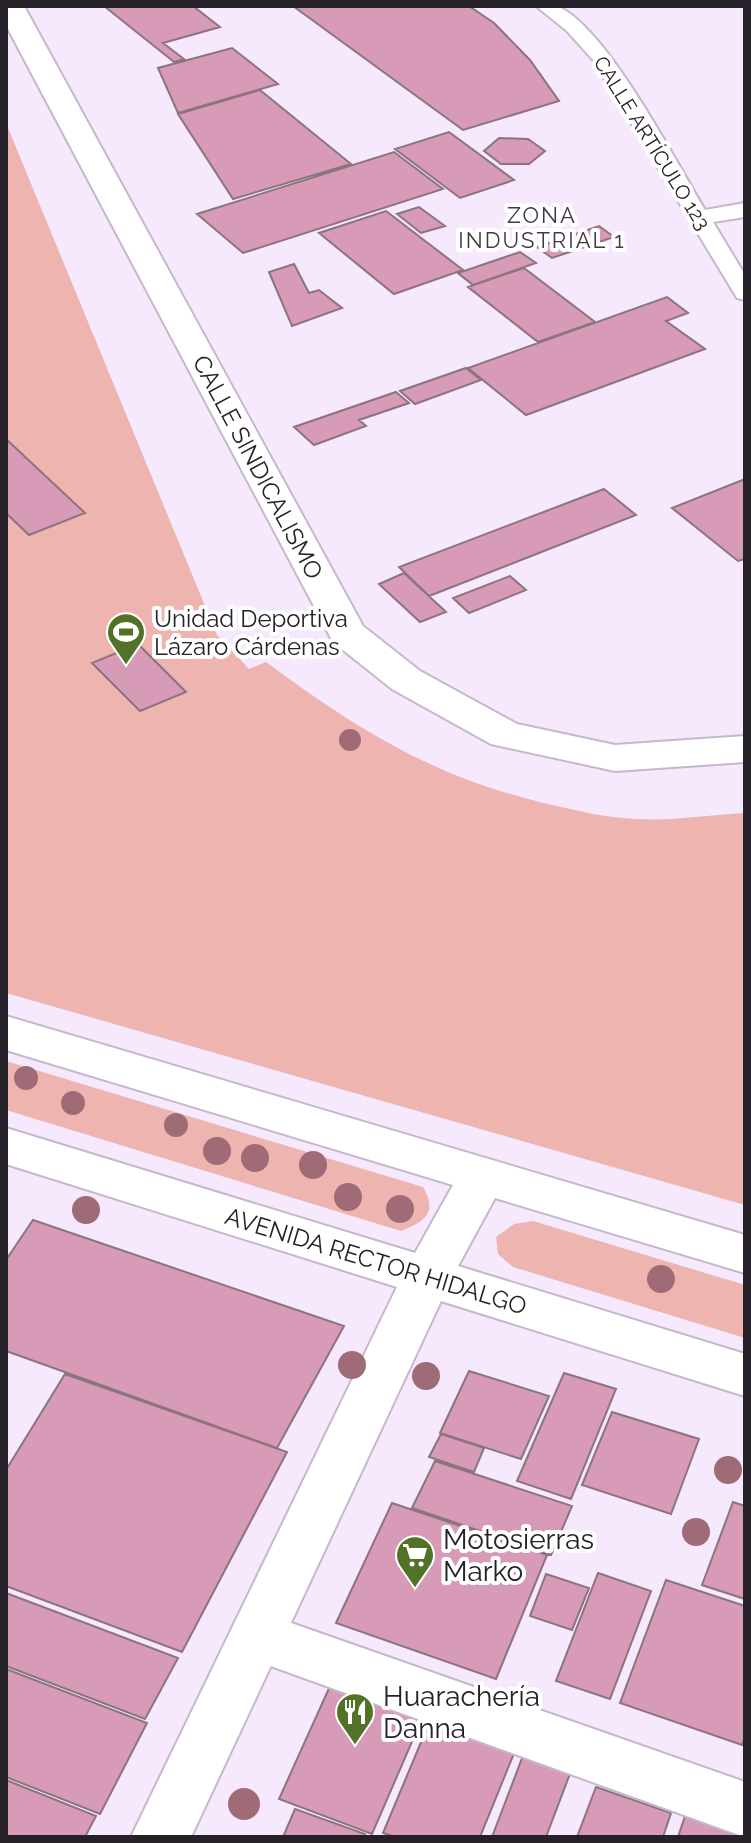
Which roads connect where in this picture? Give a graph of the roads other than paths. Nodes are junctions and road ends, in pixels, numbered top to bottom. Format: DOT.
graph roads {
  1 [pos="10,6"];
  2 [pos="546,6"];
  3 [pos="745,210"];
  4 [pos="699,218"];
  5 [pos="745,293"];
  6 [pos="745,749"];
  7 [pos="6,1033"];
  8 [pos="6,1146"];
  9 [pos="482,1176"];
  10 [pos="745,1254"];
  11 [pos="427,1277"];
  12 [pos="745,1375"];
  13 [pos="257,1636"];
  14 [pos="745,1810"];
  15 [pos="161,1837"];
  1 -- 6 [label="street, CALLE SINDICALISMO"];
  2 -- 4 [label="lane, CALLE ARTÍCULO 123"];
  3 -- 4 [label="lane"];
  4 -- 5 [label="lane, CALLE ARTÍCULO 123"];
  7 -- 9 [label="street"];
  8 -- 11 [label="street, AVENIDA RECTOR HIDALGO"];
  9 -- 10 [label="street"];
  9 -- 11 [label="street"];
  11 -- 12 [label="street, AVENIDA RECTOR HIDALGO"];
  11 -- 13 [label="street"];
  13 -- 14 [label="street"];
  13 -- 15 [label="street"];
}
